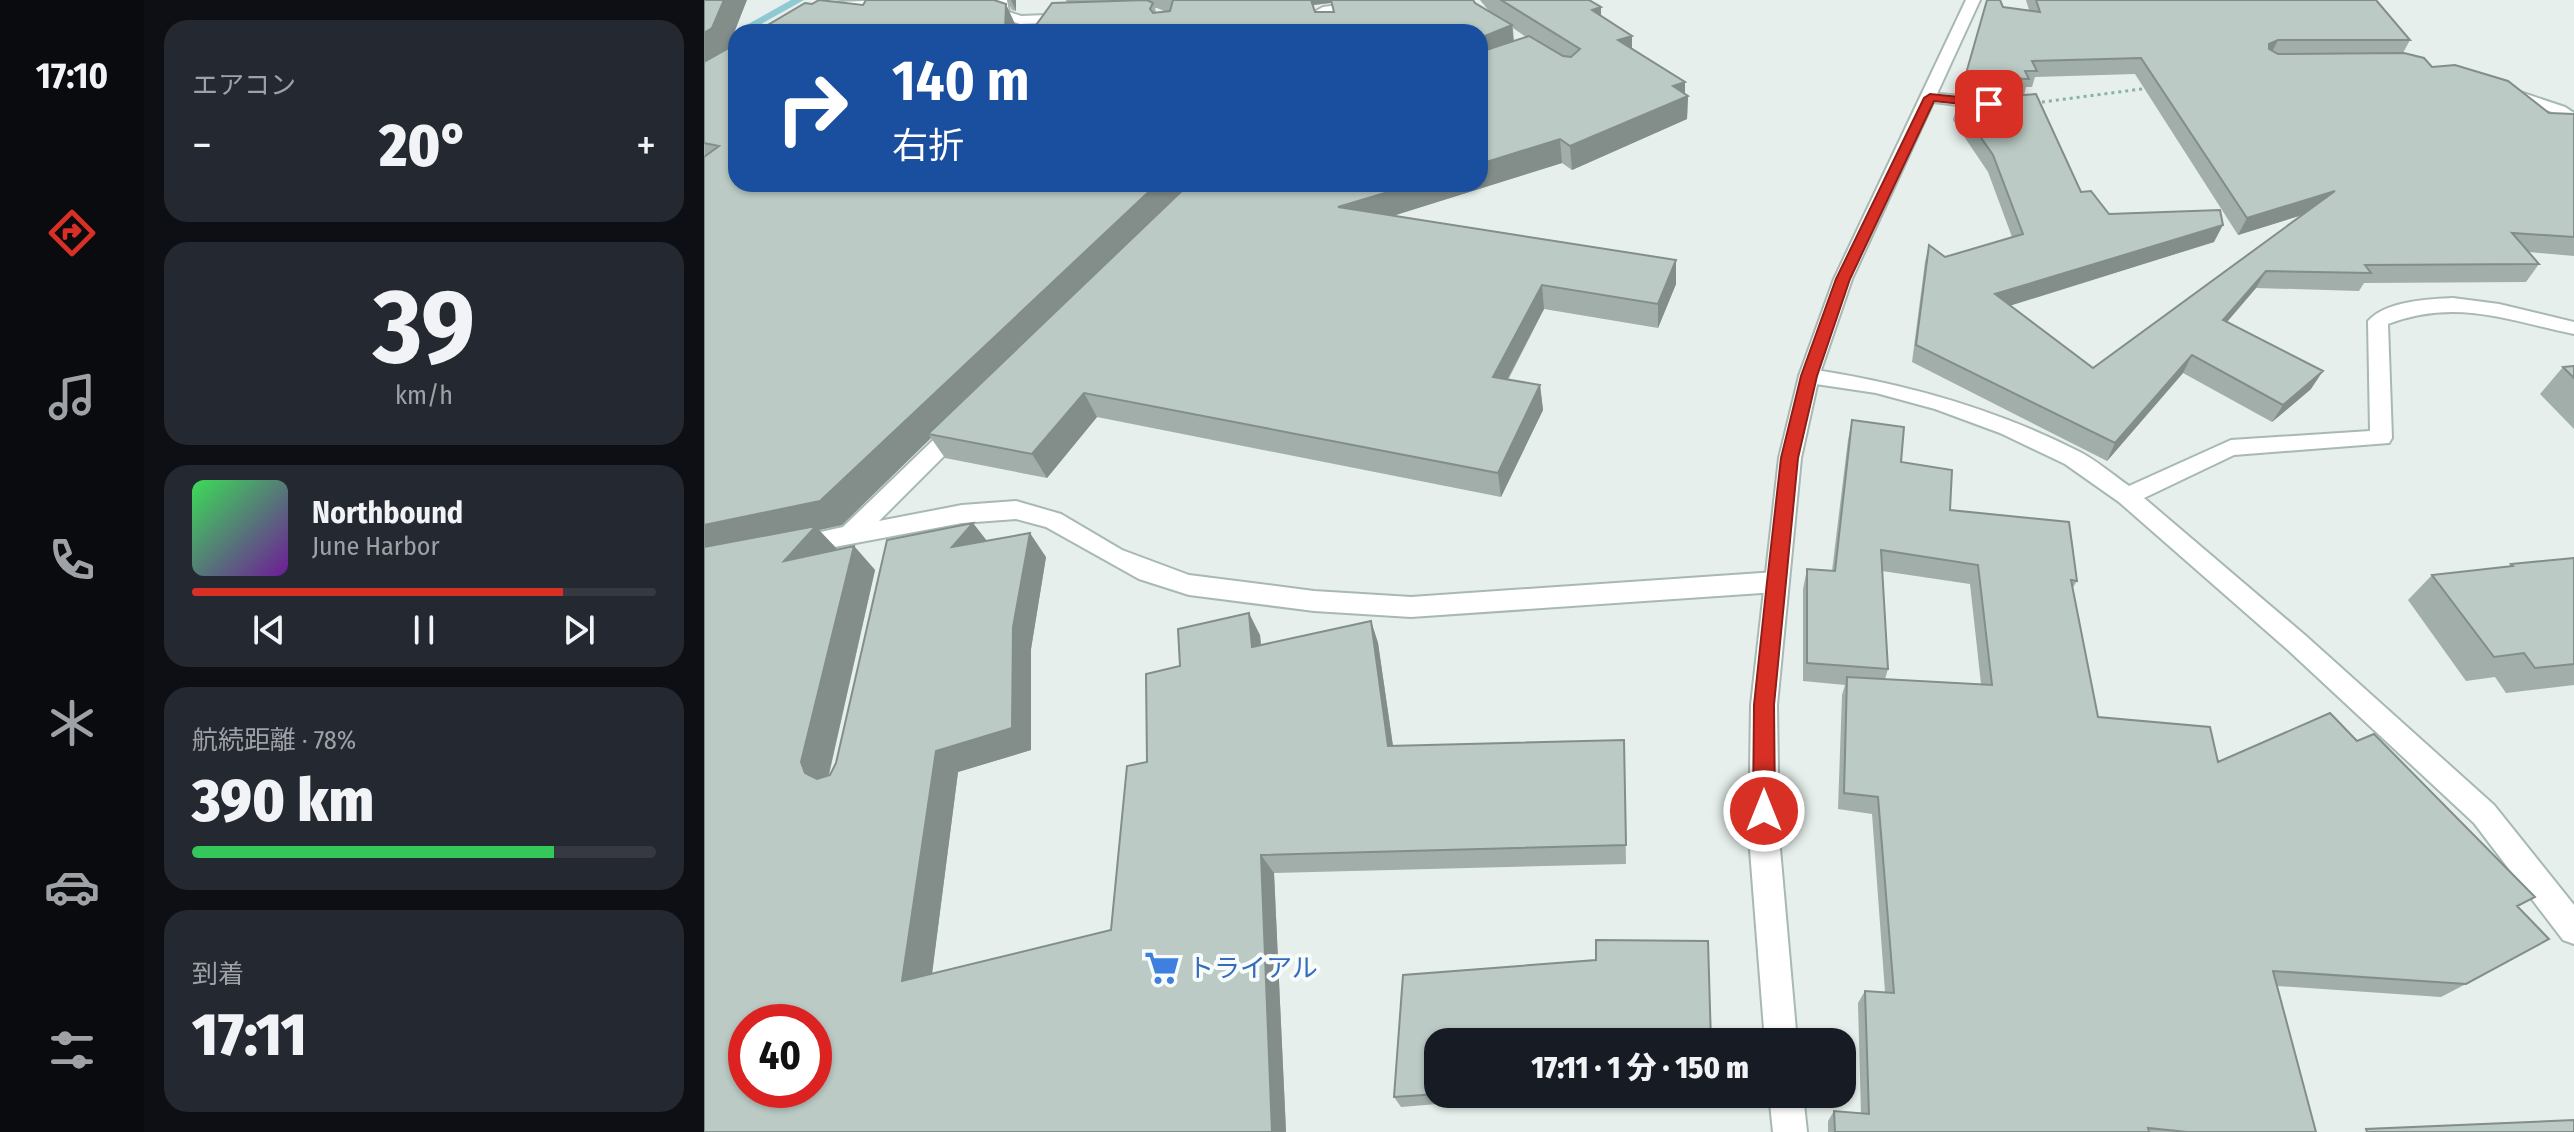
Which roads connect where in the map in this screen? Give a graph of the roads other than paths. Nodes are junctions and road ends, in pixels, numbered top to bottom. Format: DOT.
graph roads {
  1 [pos="944,0"];
  2 [pos="1000,0"];
  3 [pos="1408,0"];
  4 [pos="1973,0"];
  5 [pos="1372,2"];
  6 [pos="823,5"];
  7 [pos="1320,15"];
  8 [pos="1081,18"];
  9 [pos="2491,87"];
  10 [pos="1930,98"];
  11 [pos="2035,103"];
  12 [pos="2574,121"];
  13 [pos="2574,328"];
  14 [pos="1809,376"];
  15 [pos="976,410"];
  16 [pos="2127,496"];
  17 [pos="900,525"];
  18 [pos="851,534"];
  19 [pos="778,548"];
  20 [pos="894,555"];
  21 [pos="1776,582"];
  22 [pos="2574,929"];
  23 [pos="1780,1028"];
  24 [pos="1787,1108"];
  25 [pos="1790,1132"];
  1 -- 6 [label="street"];
  2 -- 8 [label="street"];
  3 -- 5 [label="street"];
  4 -- 10 [label="street"];
  5 -- 7 [label="street"];
  9 -- 12 [label="street"];
  10 -- 11 [label="street"];
  10 -- 14 [label="street"];
  13 -- 16 [label="street"];
  14 -- 16 [label="street"];
  14 -- 21 [label="street"];
  15 -- 18 [label="street"];
  16 -- 22 [label="street"];
  17 -- 18 [label="street"];
  17 -- 20 [label="street"];
  17 -- 21 [label="street"];
  18 -- 19 [label="street"];
  21 -- 23 [label="street"];
  24 -- 25 [label="street"];
}
